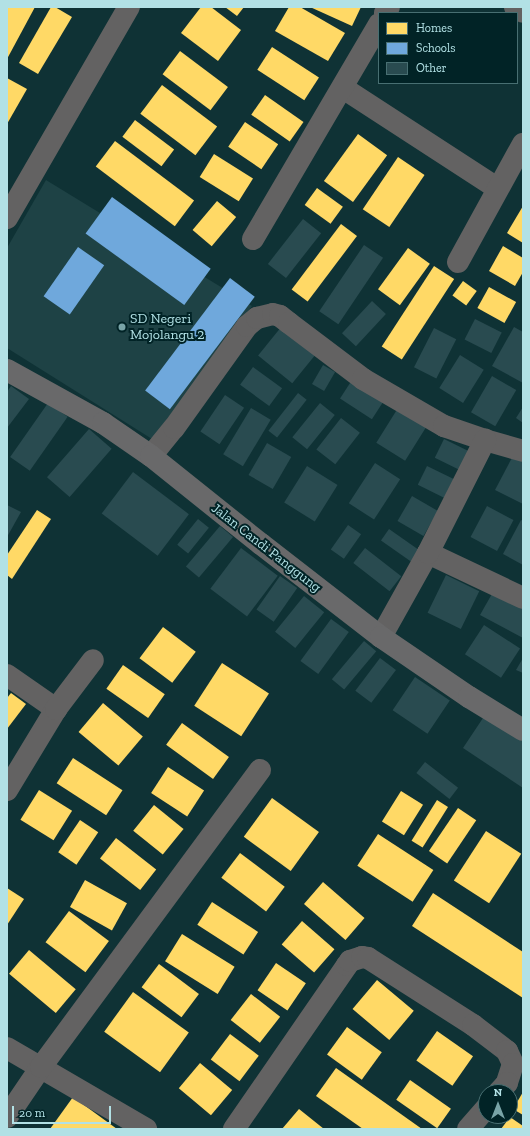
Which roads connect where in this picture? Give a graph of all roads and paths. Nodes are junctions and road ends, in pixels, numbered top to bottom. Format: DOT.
graph roads {
  1 [pos="129,7"];
  2 [pos="515,7"];
  3 [pos="523,12"];
  4 [pos="378,26"];
  5 [pos="343,88"];
  6 [pos="523,144"];
  7 [pos="497,188"];
  8 [pos="7,218"];
  9 [pos="253,239"];
  10 [pos="458,262"];
  11 [pos="7,370"];
  12 [pos="485,440"];
  13 [pos="523,451"];
  14 [pos="151,456"];
  15 [pos="428,553"];
  16 [pos="523,598"];
  17 [pos="381,637"];
  18 [pos="93,660"];
  19 [pos="7,675"];
  20 [pos="56,709"];
  21 [pos="523,730"];
  22 [pos="260,770"];
  23 [pos="7,790"];
  24 [pos="7,1048"];
  25 [pos="41,1067"];
  26 [pos="506,1084"];
  27 [pos="7,1116"];
  28 [pos="478,1117"];
  29 [pos="146,1129"];
  30 [pos="234,1129"];
  31 [pos="468,1129"];
  1 -- 8 [label="street"];
  2 -- 3 [label="street"];
  4 -- 5 [label="street"];
  5 -- 7 [label="street"];
  5 -- 9 [label="street"];
  6 -- 7 [label="street"];
  7 -- 10 [label="street"];
  11 -- 14 [label="main road, Jalan Candi Panggung"];
  12 -- 13 [label="street"];
  12 -- 14 [label="street"];
  12 -- 15 [label="street"];
  14 -- 17 [label="main road, Jalan Candi Panggung"];
  15 -- 16 [label="street"];
  15 -- 17 [label="street"];
  17 -- 21 [label="main road, Jalan Candi Panggung"];
  18 -- 20 [label="street"];
  19 -- 20 [label="street"];
  20 -- 23 [label="street"];
  22 -- 25 [label="street"];
  24 -- 25 [label="street"];
  25 -- 27 [label="street"];
  25 -- 29 [label="street"];
  26 -- 30 [label="street"];
  28 -- 31 [label="street"];
}
